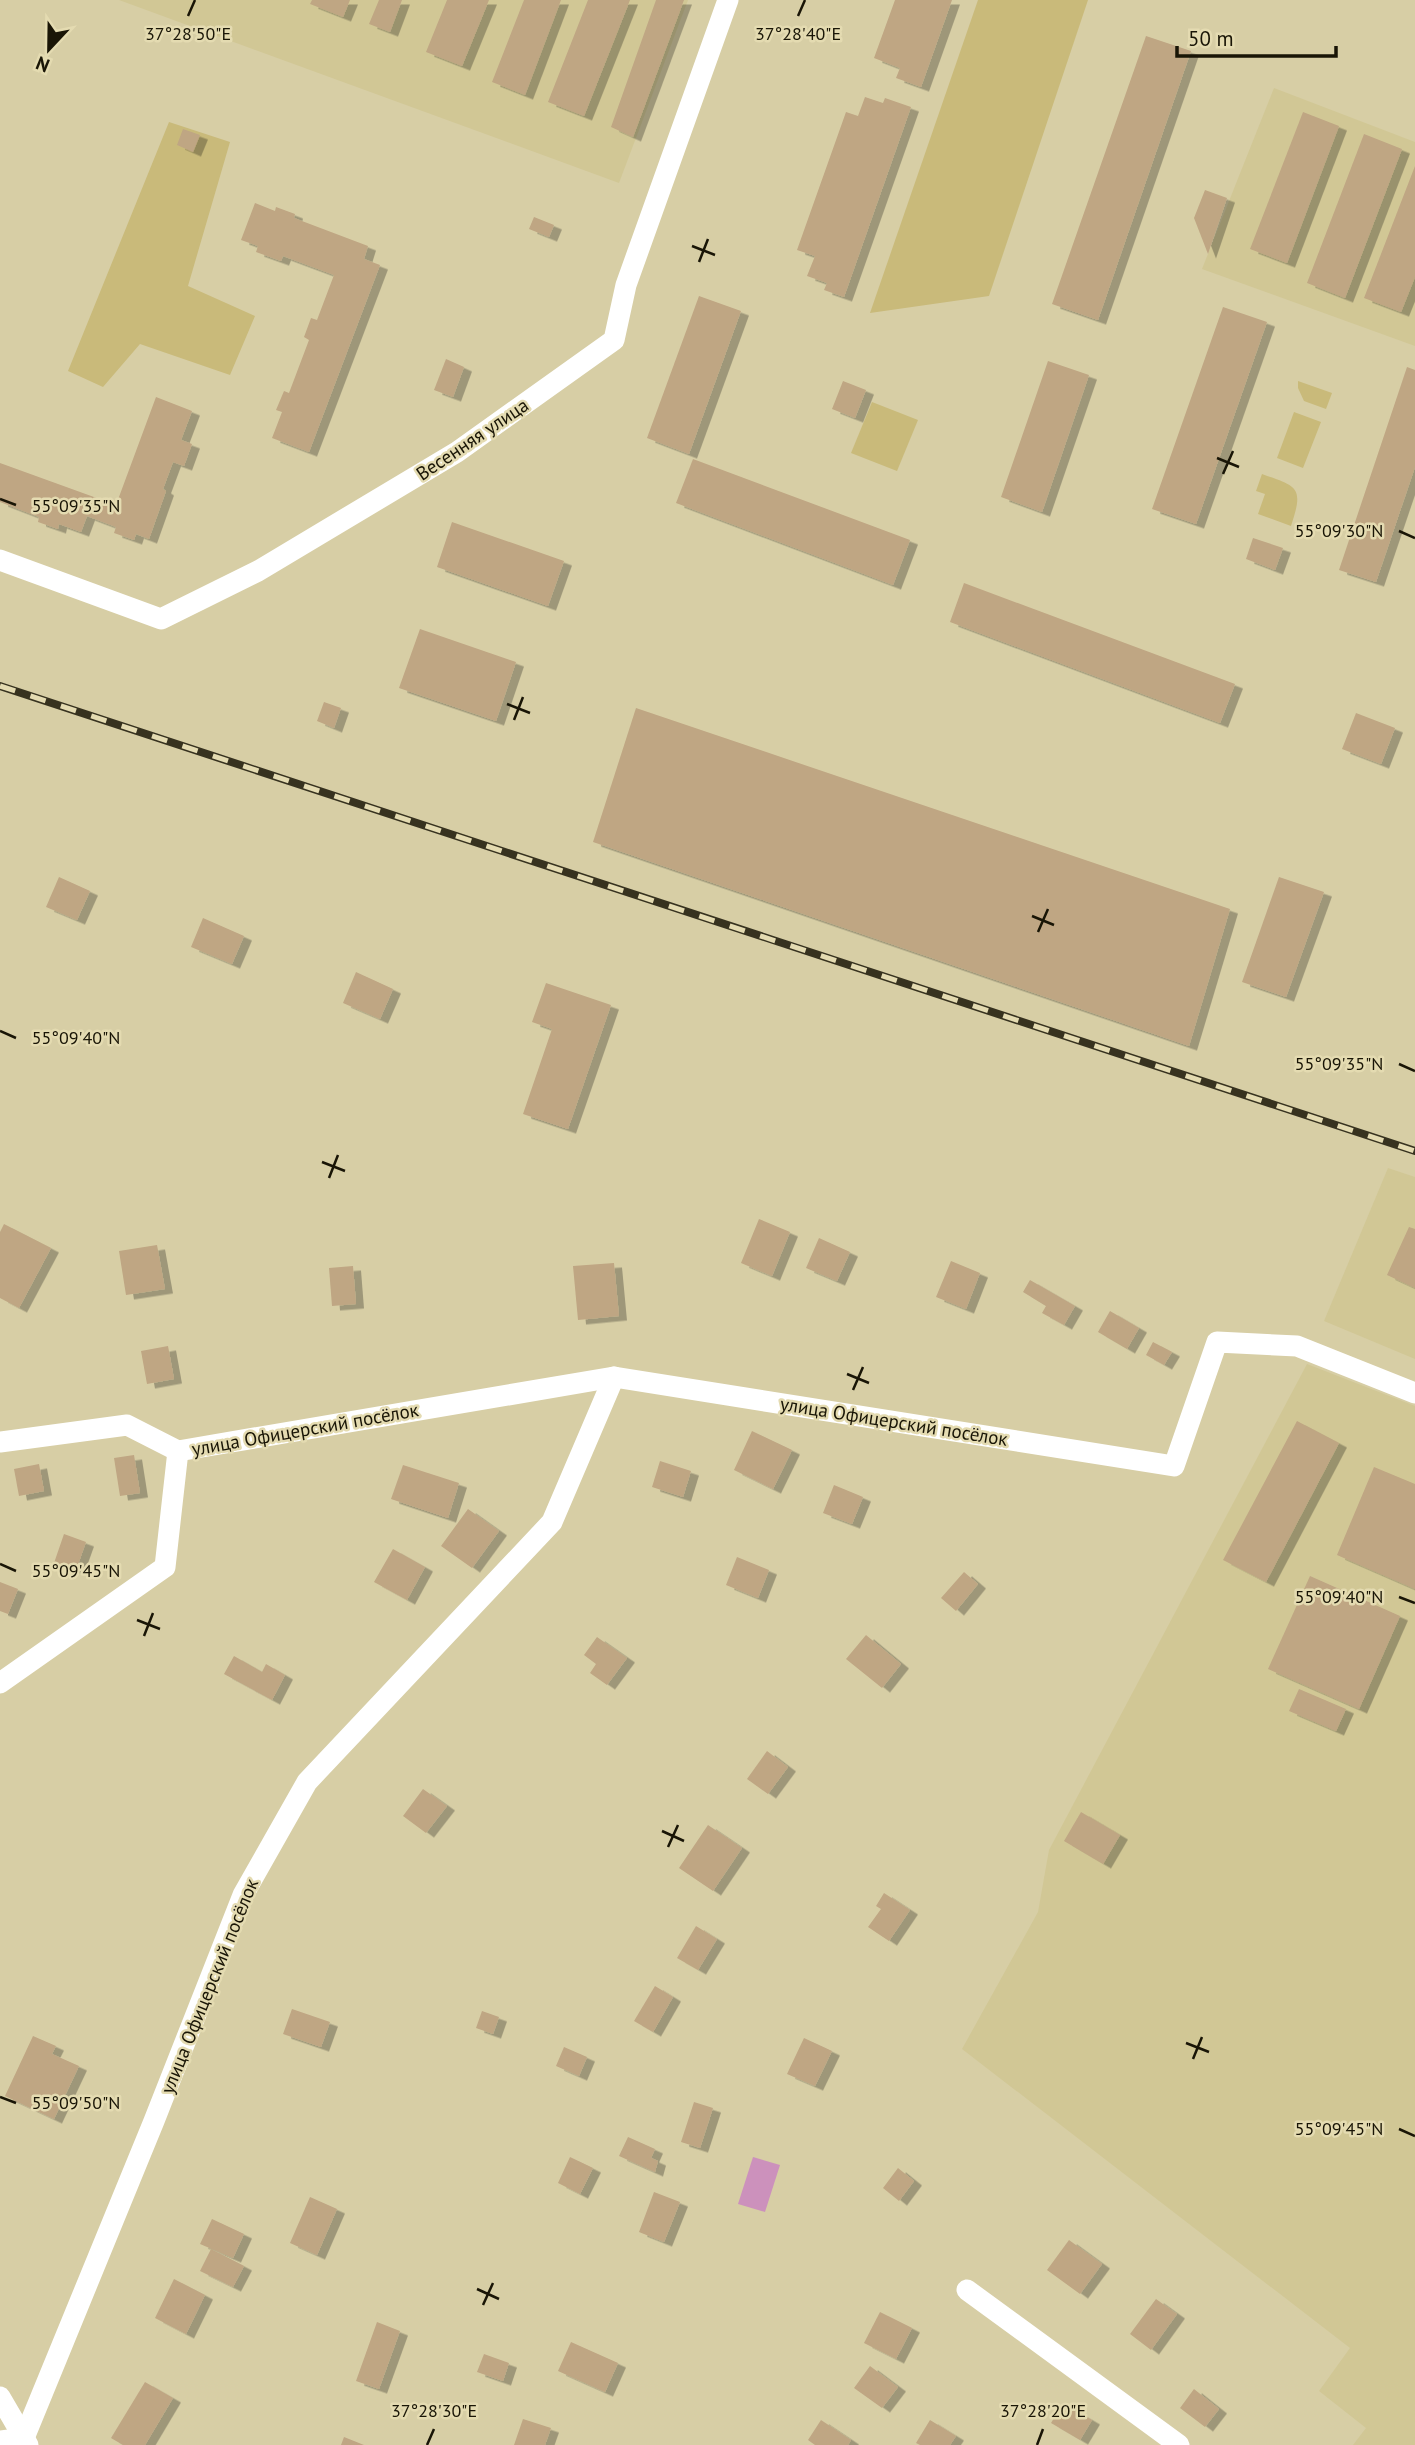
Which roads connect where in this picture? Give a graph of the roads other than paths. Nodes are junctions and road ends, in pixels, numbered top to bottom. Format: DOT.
graph roads {
  1 [pos="728,0"];
  2 [pos="0,560"];
  3 [pos="614,1377"];
  4 [pos="1415,1393"];
  5 [pos="0,1442"];
  6 [pos="178,1451"];
  7 [pos="0,1683"];
  8 [pos="967,2290"];
  9 [pos="0,2397"];
  10 [pos="0,2441"];
  11 [pos="26,2442"];
  12 [pos="1179,2445"];
  1 -- 2 [label="street, Весенняя улица"];
  3 -- 4 [label="street, улица Офицерский посёлок"];
  3 -- 6 [label="street, улица Офицерский посёлок"];
  3 -- 11 [label="street, улица Офицерский посёлок"];
  5 -- 6 [label="street, улица Офицерский посёлок"];
  6 -- 7 [label="street"];
  8 -- 12 [label="street"];
  9 -- 11 [label="street"];
  10 -- 11 [label="street"];
}
